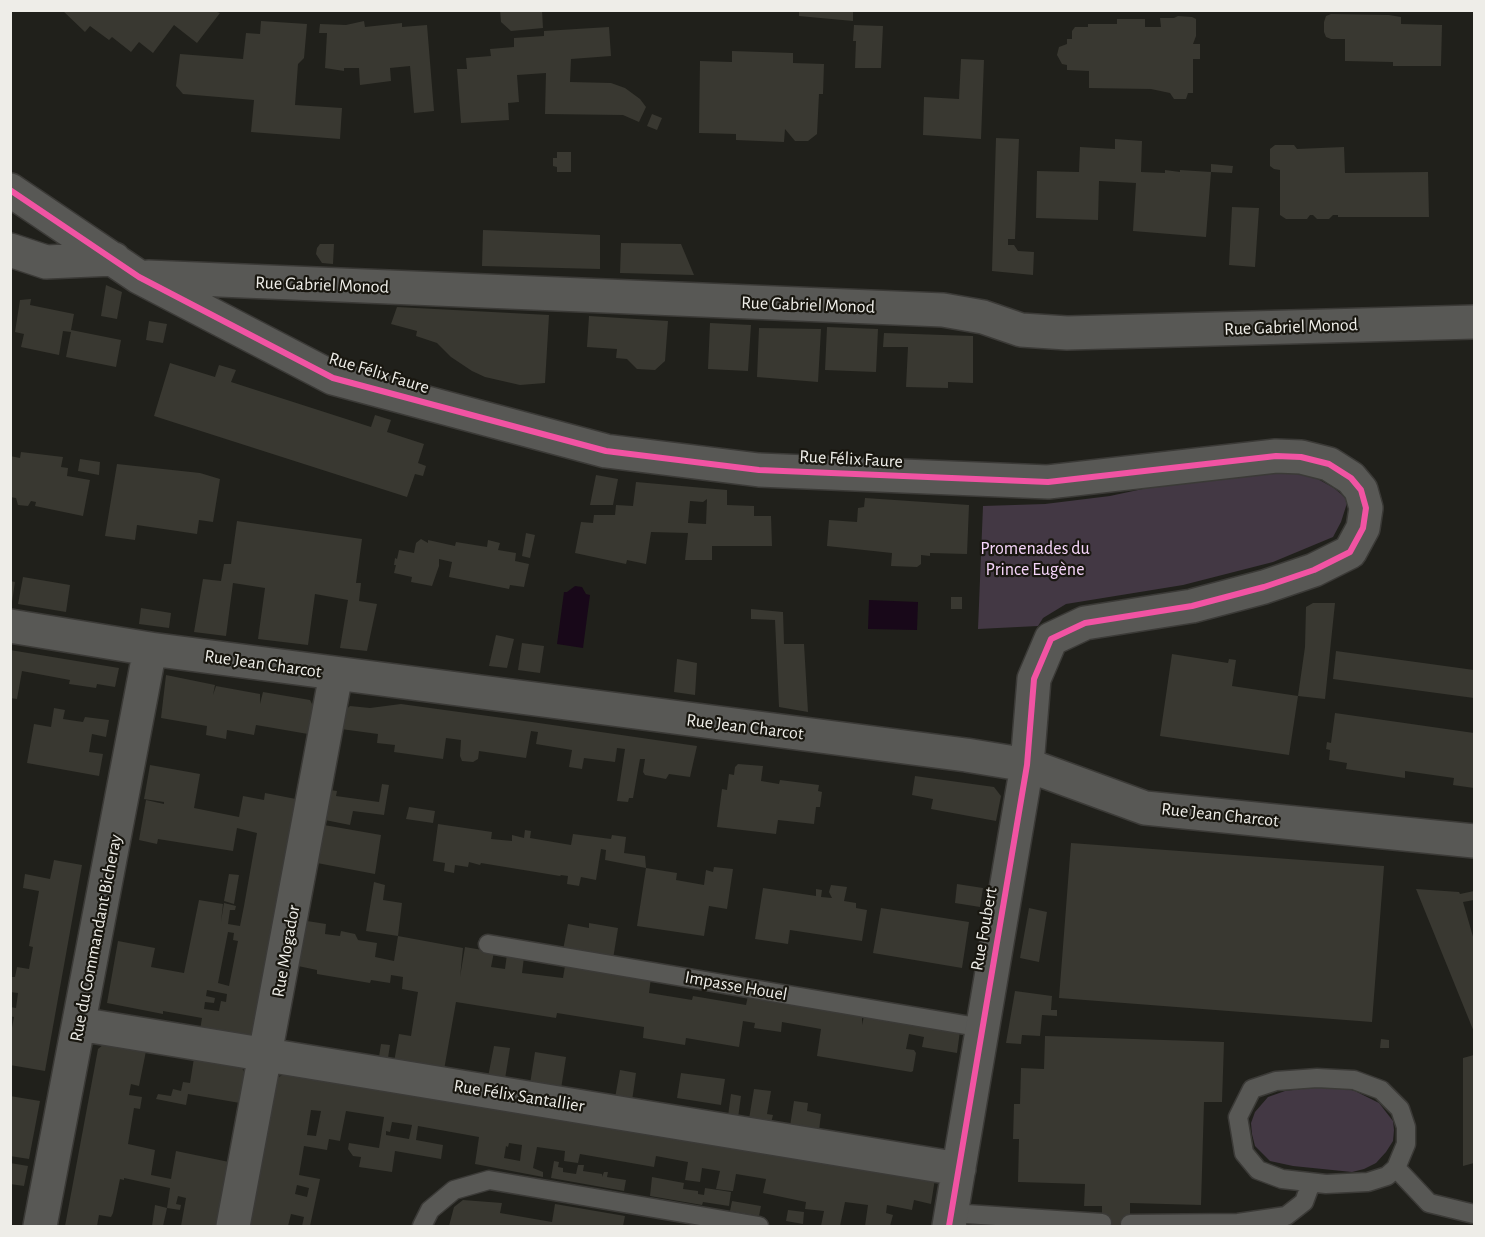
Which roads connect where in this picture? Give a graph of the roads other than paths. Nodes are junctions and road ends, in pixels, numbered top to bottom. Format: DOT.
graph roads {
  1 [pos="10,190"];
  2 [pos="10,250"];
  3 [pos="126,268"];
  4 [pos="1474,322"];
  5 [pos="10,626"];
  6 [pos="1051,639"];
  7 [pos="150,649"];
  8 [pos="336,674"];
  9 [pos="1027,765"];
  10 [pos="1474,841"];
  11 [pos="488,944"];
  12 [pos="79,1024"];
  13 [pos="983,1028"];
  14 [pos="266,1055"];
  15 [pos="1396,1168"];
  16 [pos="959,1169"];
  17 [pos="1311,1183"];
  18 [pos="1474,1214"];
  19 [pos="950,1220"];
  20 [pos="1024,1222"];
  21 [pos="1102,1223"];
  22 [pos="1130,1224"];
  23 [pos="40,1227"];
  24 [pos="233,1227"];
  25 [pos="422,1227"];
  26 [pos="759,1227"];
  1 -- 3 [label="street, Rue Félix Faure"];
  2 -- 3 [label="street, Rue Gabriel Monod"];
  3 -- 4 [label="street, Rue Gabriel Monod"];
  3 -- 6 [label="street, Rue Félix Faure"];
  5 -- 7 [label="street, Rue Jean Charcot"];
  6 -- 9 [label="street, Rue Foubert"];
  7 -- 8 [label="street, Rue Jean Charcot"];
  7 -- 12 [label="street, Rue du Commandant Bicheray"];
  8 -- 9 [label="street, Rue Jean Charcot"];
  8 -- 14 [label="street, Rue Mogador"];
  9 -- 10 [label="street, Rue Jean Charcot"];
  9 -- 13 [label="street, Rue Foubert"];
  11 -- 13 [label="lane, Impasse Houel"];
  12 -- 14 [label="street, Rue Félix Santallier"];
  12 -- 23 [label="street, Rue du Commandant Bicheray"];
  13 -- 16 [label="street, Rue Foubert"];
  14 -- 16 [label="street, Rue Félix Santallier"];
  14 -- 24 [label="street, Rue Mogador"];
  15 -- 17 [label="lane"];
  15 -- 17 [label="lane"];
  15 -- 18 [label="lane"];
  16 -- 19 [label="street, Rue Foubert"];
  17 -- 22 [label="lane"];
  19 -- 20 [label="lane"];
  20 -- 21 [label="lane"];
  25 -- 26 [label="lane"];
}
